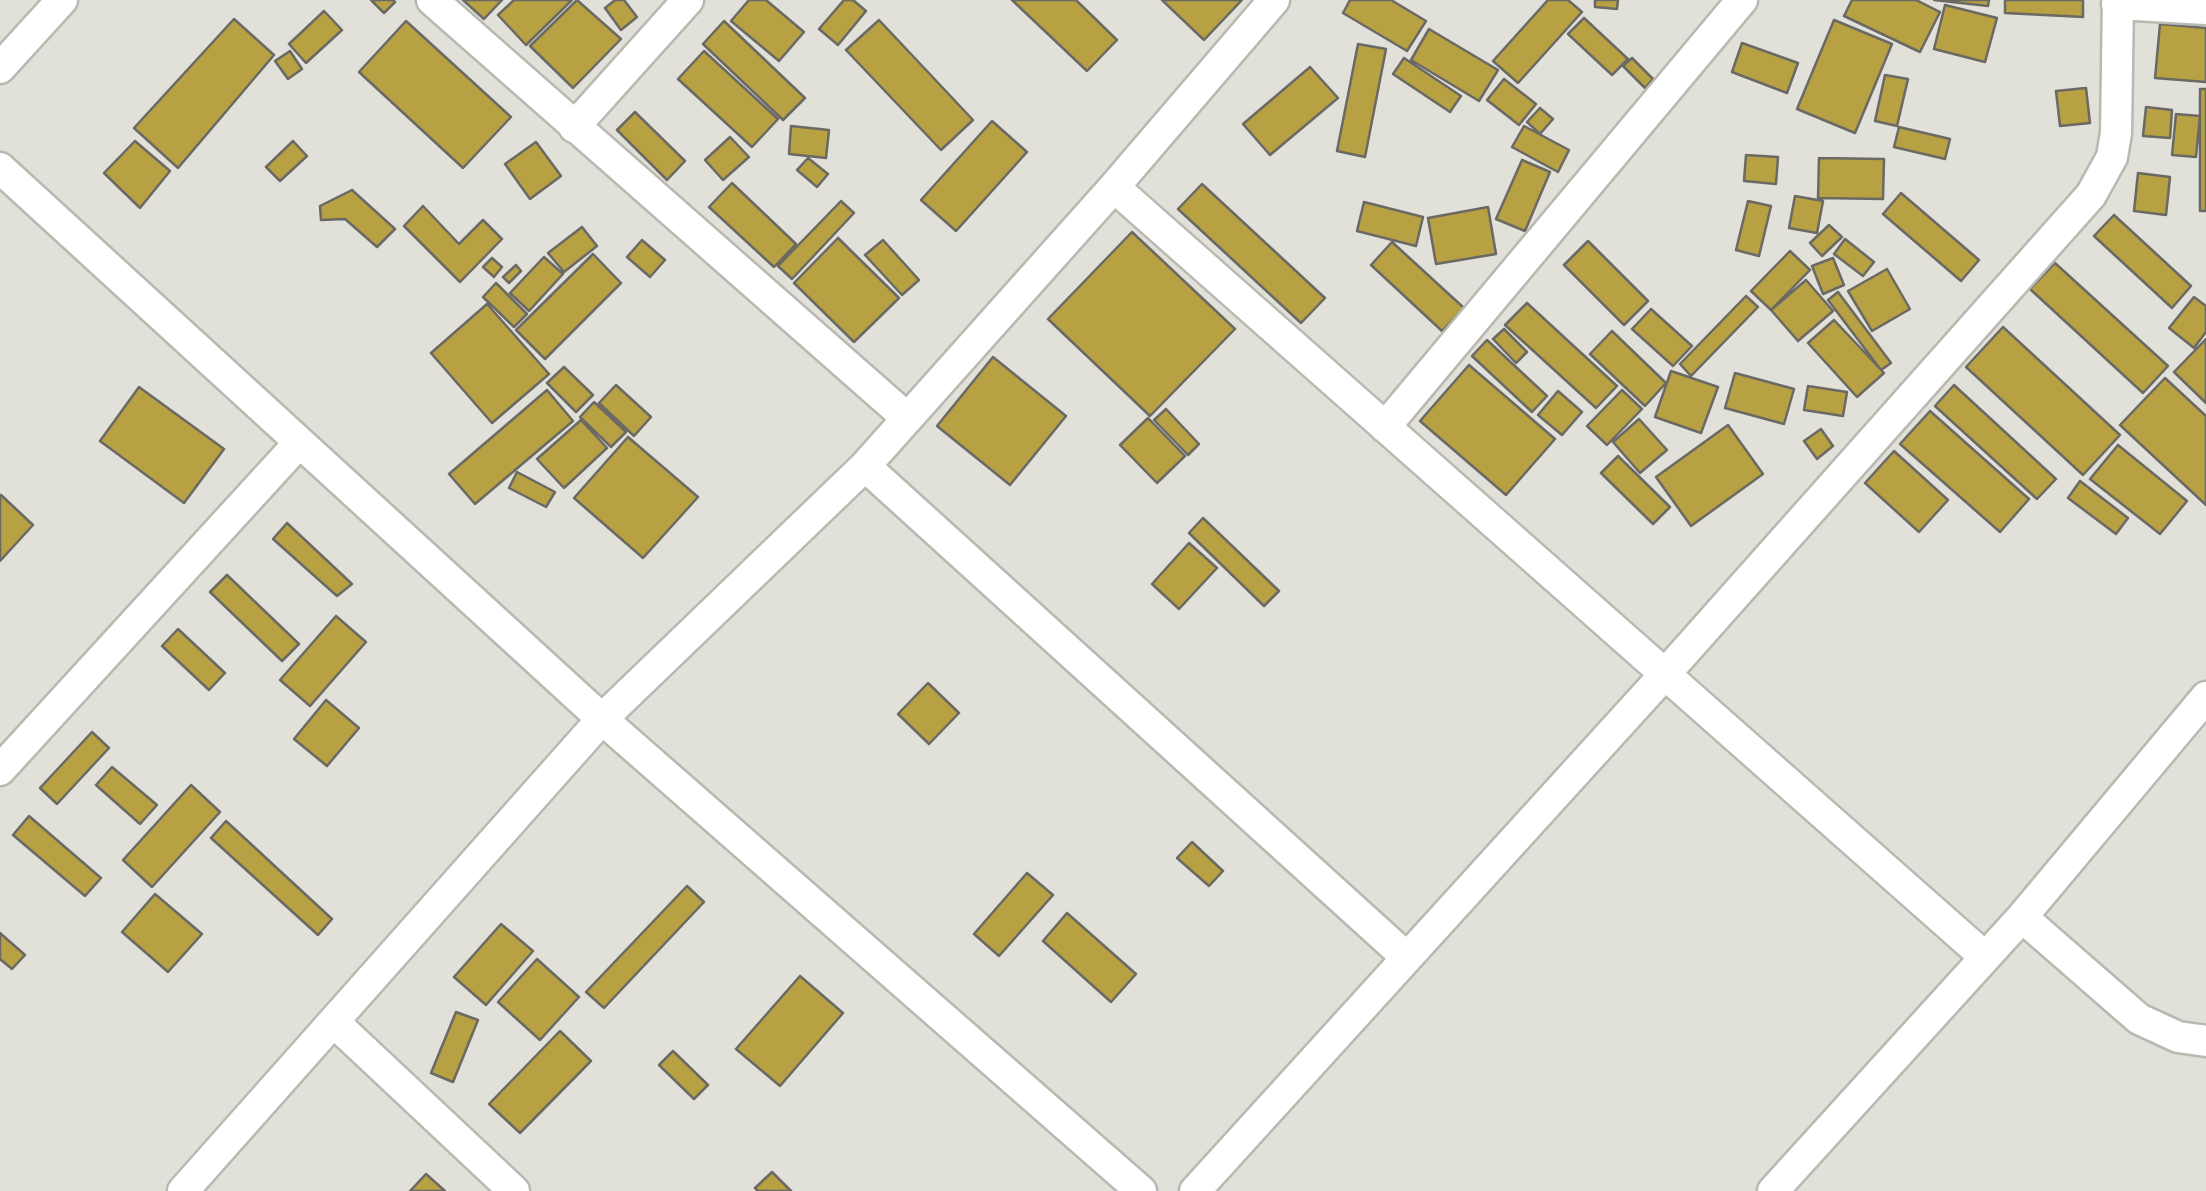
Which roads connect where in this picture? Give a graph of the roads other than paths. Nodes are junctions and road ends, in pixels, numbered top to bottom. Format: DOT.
graph roads {
  1 [pos="62,0"];
  2 [pos="432,0"];
  3 [pos="688,0"];
  4 [pos="1274,0"];
  5 [pos="1742,0"];
  6 [pos="2118,2"];
  7 [pos="2206,9"];
  8 [pos="0,68"];
  9 [pos="574,127"];
  10 [pos="0,168"];
  11 [pos="1114,187"];
  12 [pos="907,418"];
  13 [pos="1384,427"];
  14 [pos="299,443"];
  15 [pos="864,466"];
  16 [pos="1666,673"];
  17 [pos="2206,697"];
  18 [pos="602,719"];
  19 [pos="3,760"];
  20 [pos="2022,917"];
  21 [pos="1985,957"];
  22 [pos="1406,958"];
  23 [pos="335,1023"];
  24 [pos="2206,1041"];
  25 [pos="183,1191"];
  26 [pos="514,1191"];
  27 [pos="1140,1191"];
  28 [pos="1195,1191"];
  29 [pos="1772,1191"];
  1 -- 8 [label="street"];
  2 -- 9 [label="street"];
  3 -- 9 [label="street"];
  4 -- 11 [label="street"];
  5 -- 13 [label="street"];
  6 -- 7 [label="street"];
  6 -- 16 [label="street"];
  9 -- 12 [label="street"];
  10 -- 14 [label="street"];
  11 -- 12 [label="street"];
  11 -- 13 [label="street"];
  12 -- 15 [label="street"];
  13 -- 16 [label="street"];
  14 -- 18 [label="street"];
  14 -- 19 [label="street"];
  15 -- 18 [label="street"];
  15 -- 22 [label="street"];
  16 -- 21 [label="street"];
  16 -- 22 [label="street"];
  17 -- 20 [label="street"];
  18 -- 23 [label="street"];
  18 -- 27 [label="street"];
  20 -- 21 [label="street"];
  20 -- 24 [label="street"];
  21 -- 29 [label="street"];
  22 -- 28 [label="street"];
  23 -- 25 [label="street"];
  23 -- 26 [label="street"];
}
